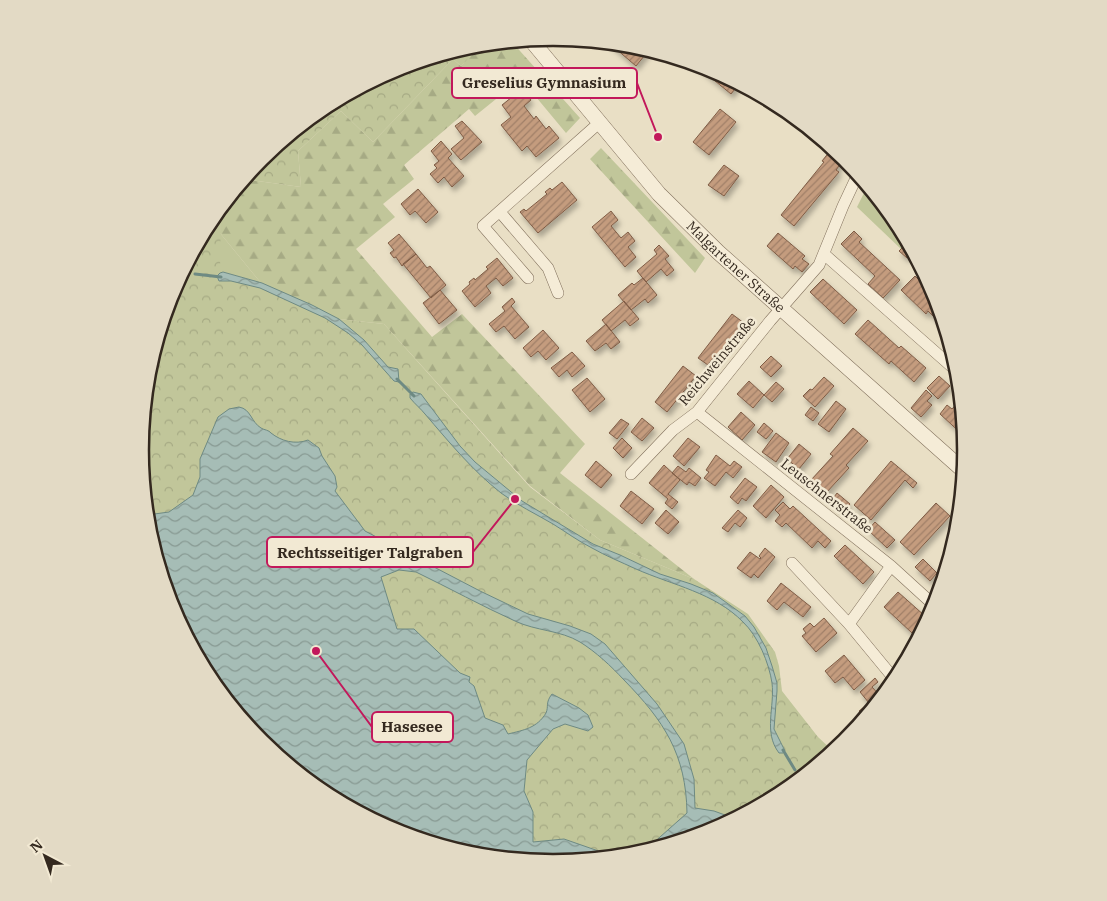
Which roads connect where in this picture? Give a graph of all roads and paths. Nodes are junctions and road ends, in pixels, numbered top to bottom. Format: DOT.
graph roads {
  1 [pos="536,47"];
  2 [pos="599,123"];
  3 [pos="855,181"];
  4 [pos="500,212"];
  5 [pos="824,254"];
  6 [pos="528,278"];
  7 [pos="558,293"];
  8 [pos="781,308"];
  9 [pos="948,363"];
  10 [pos="697,412"];
  11 [pos="957,465"];
  12 [pos="631,474"];
  13 [pos="792,563"];
  14 [pos="891,566"];
  15 [pos="929,600"];
  16 [pos="849,624"];
  17 [pos="890,674"];
  1 -- 2 [label="street, Malgartener Straße"];
  2 -- 4 [label="street"];
  2 -- 8 [label="street, Malgartener Straße"];
  3 -- 5 [label="street, Reichweinstraße"];
  4 -- 6 [label="street"];
  4 -- 7 [label="street"];
  5 -- 8 [label="street, Reichweinstraße"];
  5 -- 9 [label="street"];
  8 -- 10 [label="street, Reichweinstraße"];
  8 -- 11 [label="street, Malgartener Straße"];
  10 -- 12 [label="street, Reichweinstraße"];
  10 -- 14 [label="street, Leuschnerstraße"];
  13 -- 16 [label="street"];
  14 -- 15 [label="street, Leuschnerstraße"];
  14 -- 16 [label="street"];
  16 -- 17 [label="street"];
}
